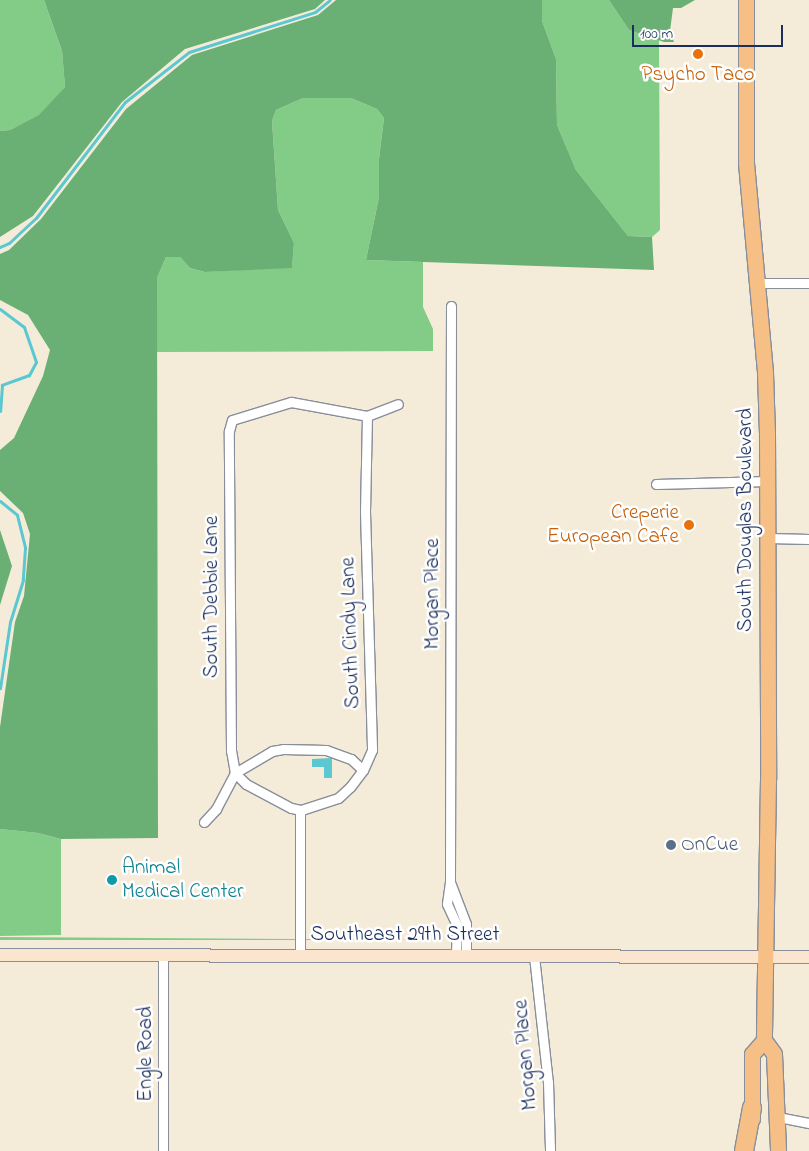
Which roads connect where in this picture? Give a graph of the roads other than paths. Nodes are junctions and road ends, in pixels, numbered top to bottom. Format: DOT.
graph roads {
  1 [pos="746,0"];
  2 [pos="757,283"];
  3 [pos="809,283"];
  4 [pos="451,306"];
  5 [pos="398,404"];
  6 [pos="367,416"];
  7 [pos="768,481"];
  8 [pos="656,484"];
  9 [pos="768,538"];
  10 [pos="809,539"];
  11 [pos="363,770"];
  12 [pos="235,773"];
  13 [pos="300,810"];
  14 [pos="204,822"];
  15 [pos="300,954"];
  16 [pos="0,955"];
  17 [pos="461,956"];
  18 [pos="534,956"];
  19 [pos="766,956"];
  20 [pos="163,957"];
  21 [pos="809,957"];
  22 [pos="764,1040"];
  23 [pos="752,1108"];
  24 [pos="778,1117"];
  25 [pos="809,1123"];
  26 [pos="163,1151"];
  27 [pos="550,1151"];
  28 [pos="744,1151"];
  29 [pos="752,1151"];
  30 [pos="778,1151"];
  1 -- 2 [label="main road, South Douglas Boulevard"];
  2 -- 3 [label="street"];
  2 -- 7 [label="main road, South Douglas Boulevard"];
  4 -- 17 [label="street, Morgan Place"];
  5 -- 6 [label="street"];
  6 -- 11 [label="street, South Cindy Lane"];
  6 -- 12 [label="street, South Debbie Lane"];
  7 -- 8 [label="street"];
  7 -- 9 [label="main road, South Douglas Boulevard"];
  9 -- 10 [label="street"];
  9 -- 19 [label="main road, South Douglas Boulevard"];
  11 -- 12 [label="street"];
  11 -- 13 [label="street, South Cindy Lane"];
  12 -- 13 [label="street"];
  12 -- 14 [label="street"];
  13 -- 15 [label="street"];
  15 -- 17 [label="main road, Southeast 29th Street"];
  15 -- 20 [label="main road, Southeast 29th Street"];
  16 -- 20 [label="main road, Southeast 29th Street"];
  17 -- 18 [label="main road, Southeast 29th Street"];
  18 -- 19 [label="main road, Southeast 29th Street"];
  18 -- 27 [label="street, Morgan Place"];
  19 -- 21 [label="main road, Southeast 29th Street"];
  19 -- 22 [label="main road, South Douglas Boulevard"];
  20 -- 26 [label="street, Engle Road"];
  22 -- 23 [label="main road, South Douglas Boulevard"];
  22 -- 24 [label="main road, South Douglas Boulevard"];
  23 -- 28 [label="highway"];
  23 -- 29 [label="main road, South Douglas Boulevard"];
  24 -- 25 [label="street"];
  24 -- 30 [label="main road, South Douglas Boulevard"];
}
